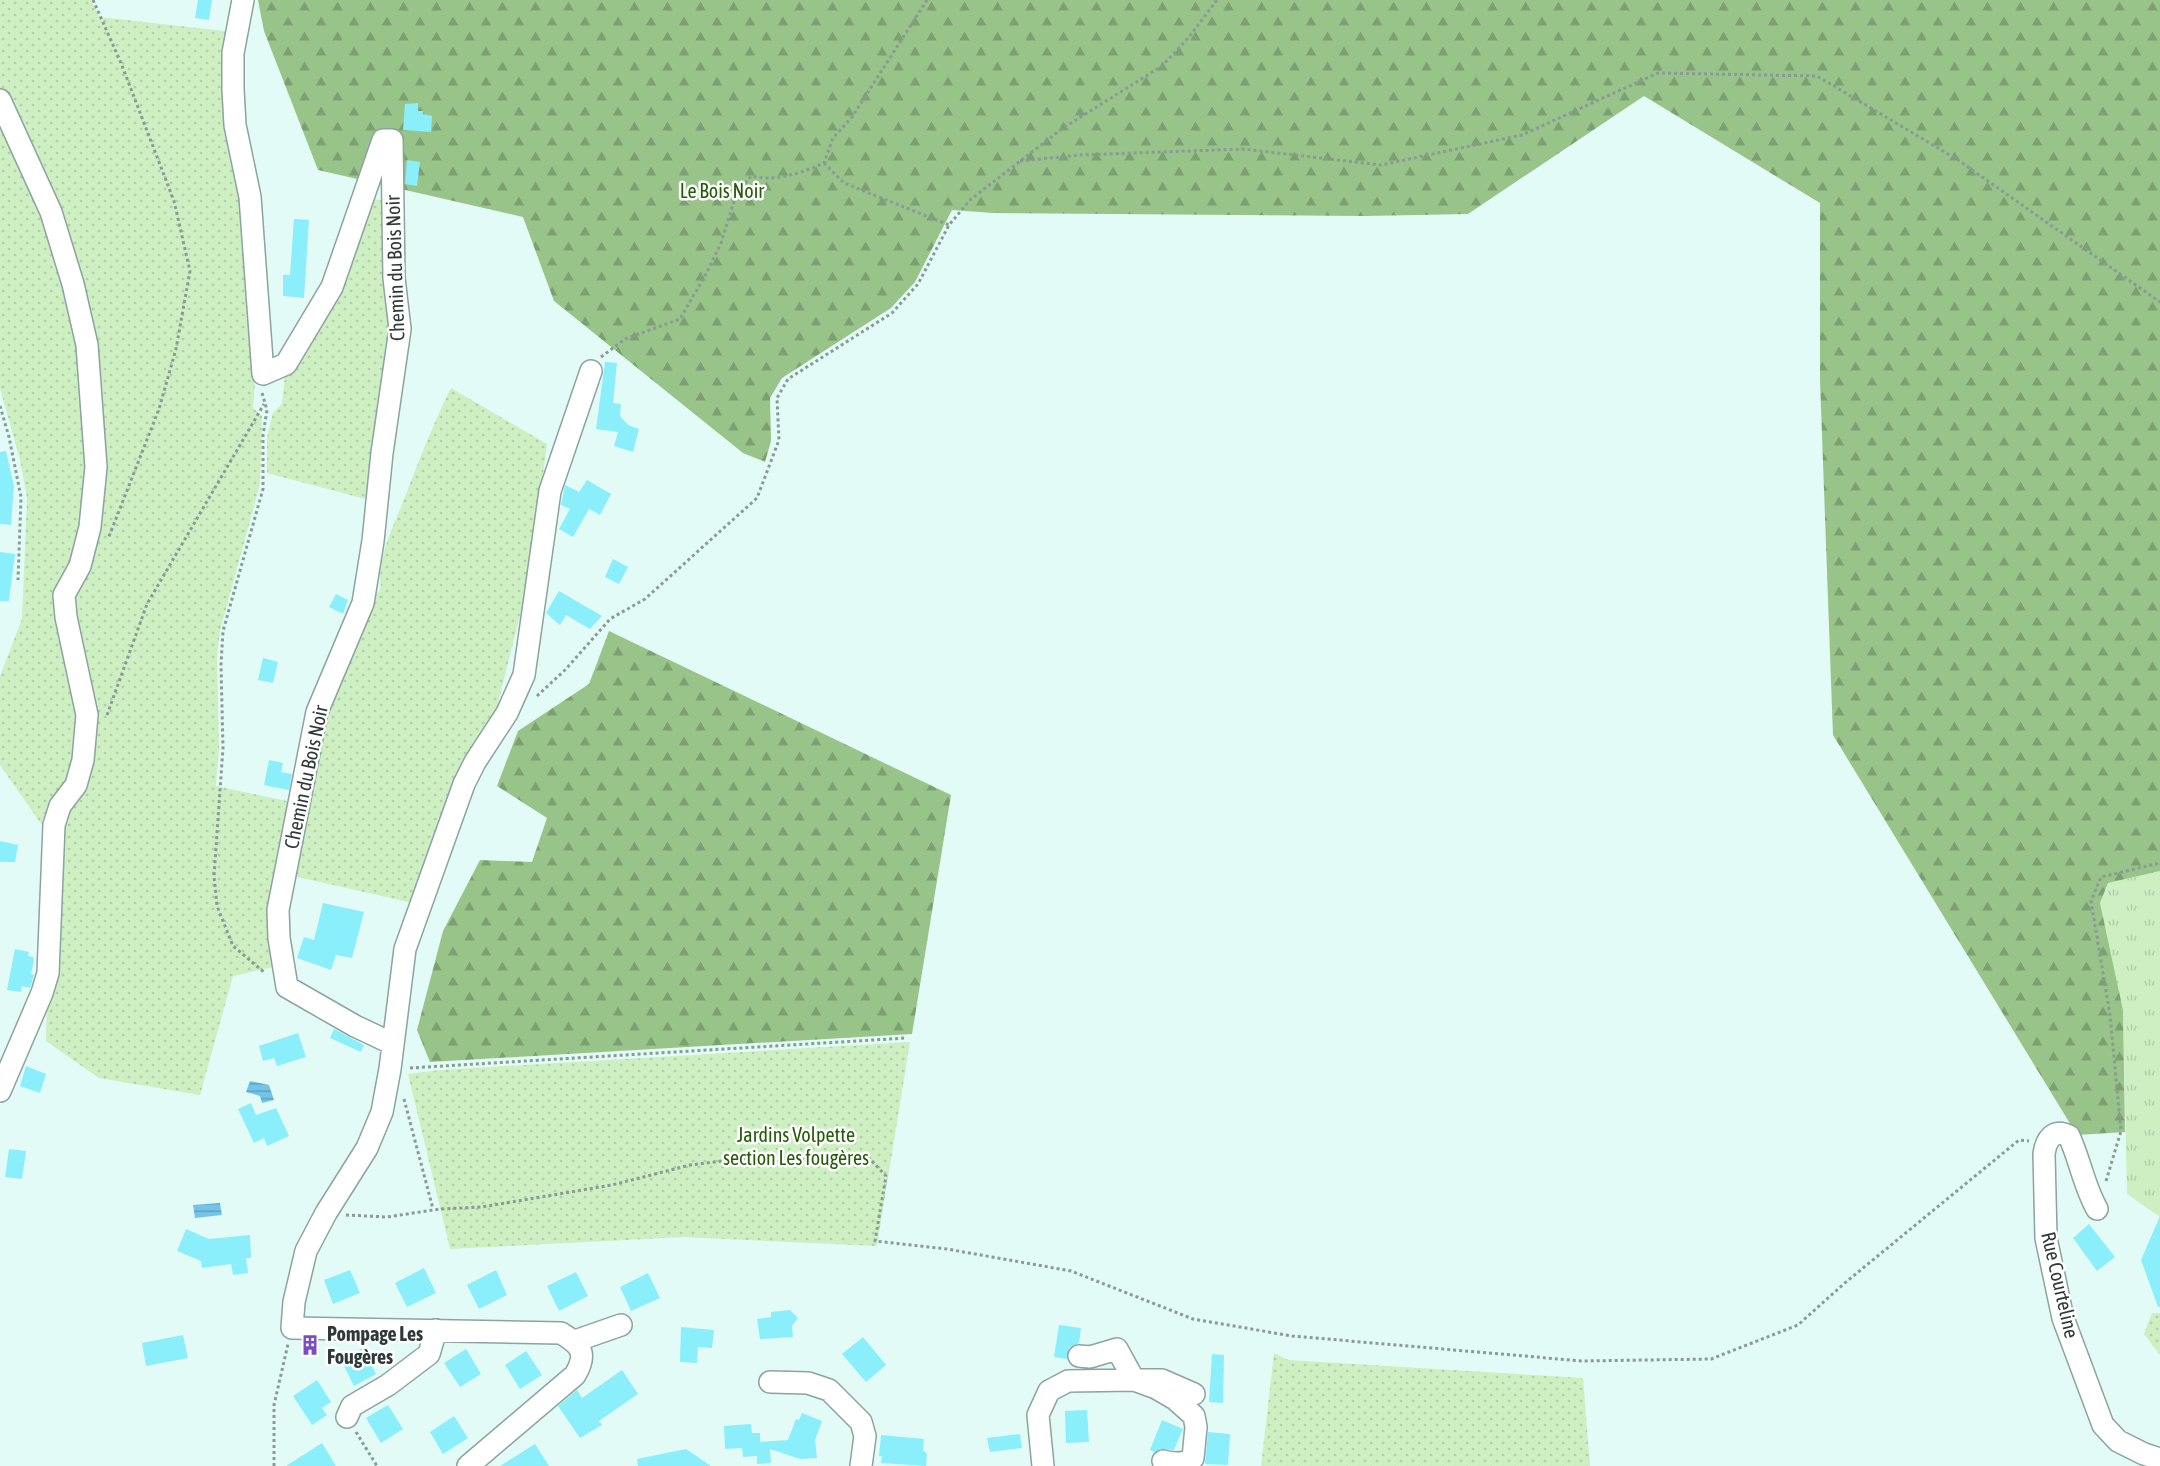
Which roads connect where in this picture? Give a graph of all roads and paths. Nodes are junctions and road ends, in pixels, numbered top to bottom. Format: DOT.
graph roads {
  1 [pos="93,0"];
  2 [pos="243,0"];
  3 [pos="927,0"];
  4 [pos="1217,0"];
  5 [pos="0,100"];
  6 [pos="1020,161"];
  7 [pos="824,163"];
  8 [pos="949,225"];
  9 [pos="2160,302"];
  10 [pos="591,371"];
  11 [pos="262,374"];
  12 [pos="264,403"];
  13 [pos="0,406"];
  14 [pos="105,546"];
  15 [pos="18,580"];
  16 [pos="535,697"];
  17 [pos="107,715"];
  18 [pos="2160,863"];
  19 [pos="287,987"];
  20 [pos="906,1038"];
  21 [pos="393,1044"];
  22 [pos="394,1068"];
  23 [pos="0,1091"];
  24 [pos="2045,1143"];
  25 [pos="2097,1209"];
  26 [pos="433,1210"];
  27 [pos="326,1214"];
  28 [pos="621,1325"];
  29 [pos="292,1328"];
  30 [pos="436,1330"];
  31 [pos="575,1341"];
  32 [pos="1078,1356"];
  33 [pos="1134,1380"];
  34 [pos="770,1382"];
  35 [pos="1194,1394"];
  36 [pos="347,1418"];
  37 [pos="2160,1459"];
  38 [pos="1163,1461"];
  39 [pos="274,1466"];
  40 [pos="377,1466"];
  41 [pos="468,1466"];
  42 [pos="861,1466"];
  43 [pos="1043,1466"];
  1 -- 14 [label="path"];
  2 -- 11 [label="street"];
  3 -- 7 [label="path"];
  4 -- 6 [label="path"];
  5 -- 23 [label="street"];
  6 -- 8 [label="path"];
  6 -- 9 [label="path"];
  7 -- 8 [label="path"];
  7 -- 10 [label="path"];
  8 -- 16 [label="path"];
  10 -- 21 [label="street"];
  11 -- 12 [label="path"];
  11 -- 19 [label="street, Chemin du Bois Noir"];
  12 -- 17 [label="path"];
  12 -- 19 [label="path"];
  13 -- 15 [label="path"];
  18 -- 25 [label="path"];
  19 -- 21 [label="street"];
  20 -- 22 [label="path"];
  21 -- 22 [label="street"];
  22 -- 26 [label="path"];
  22 -- 27 [label="street"];
  24 -- 25 [label="street"];
  24 -- 26 [label="path"];
  24 -- 37 [label="street, Rue Courteline"];
  26 -- 27 [label="path"];
  27 -- 29 [label="street"];
  28 -- 31 [label="street"];
  29 -- 30 [label="street"];
  29 -- 39 [label="path"];
  30 -- 31 [label="street"];
  30 -- 36 [label="street"];
  31 -- 41 [label="street"];
  32 -- 33 [label="street"];
  33 -- 35 [label="street"];
  33 -- 38 [label="street"];
  33 -- 43 [label="street"];
  34 -- 42 [label="street"];
  36 -- 40 [label="path"];
}
